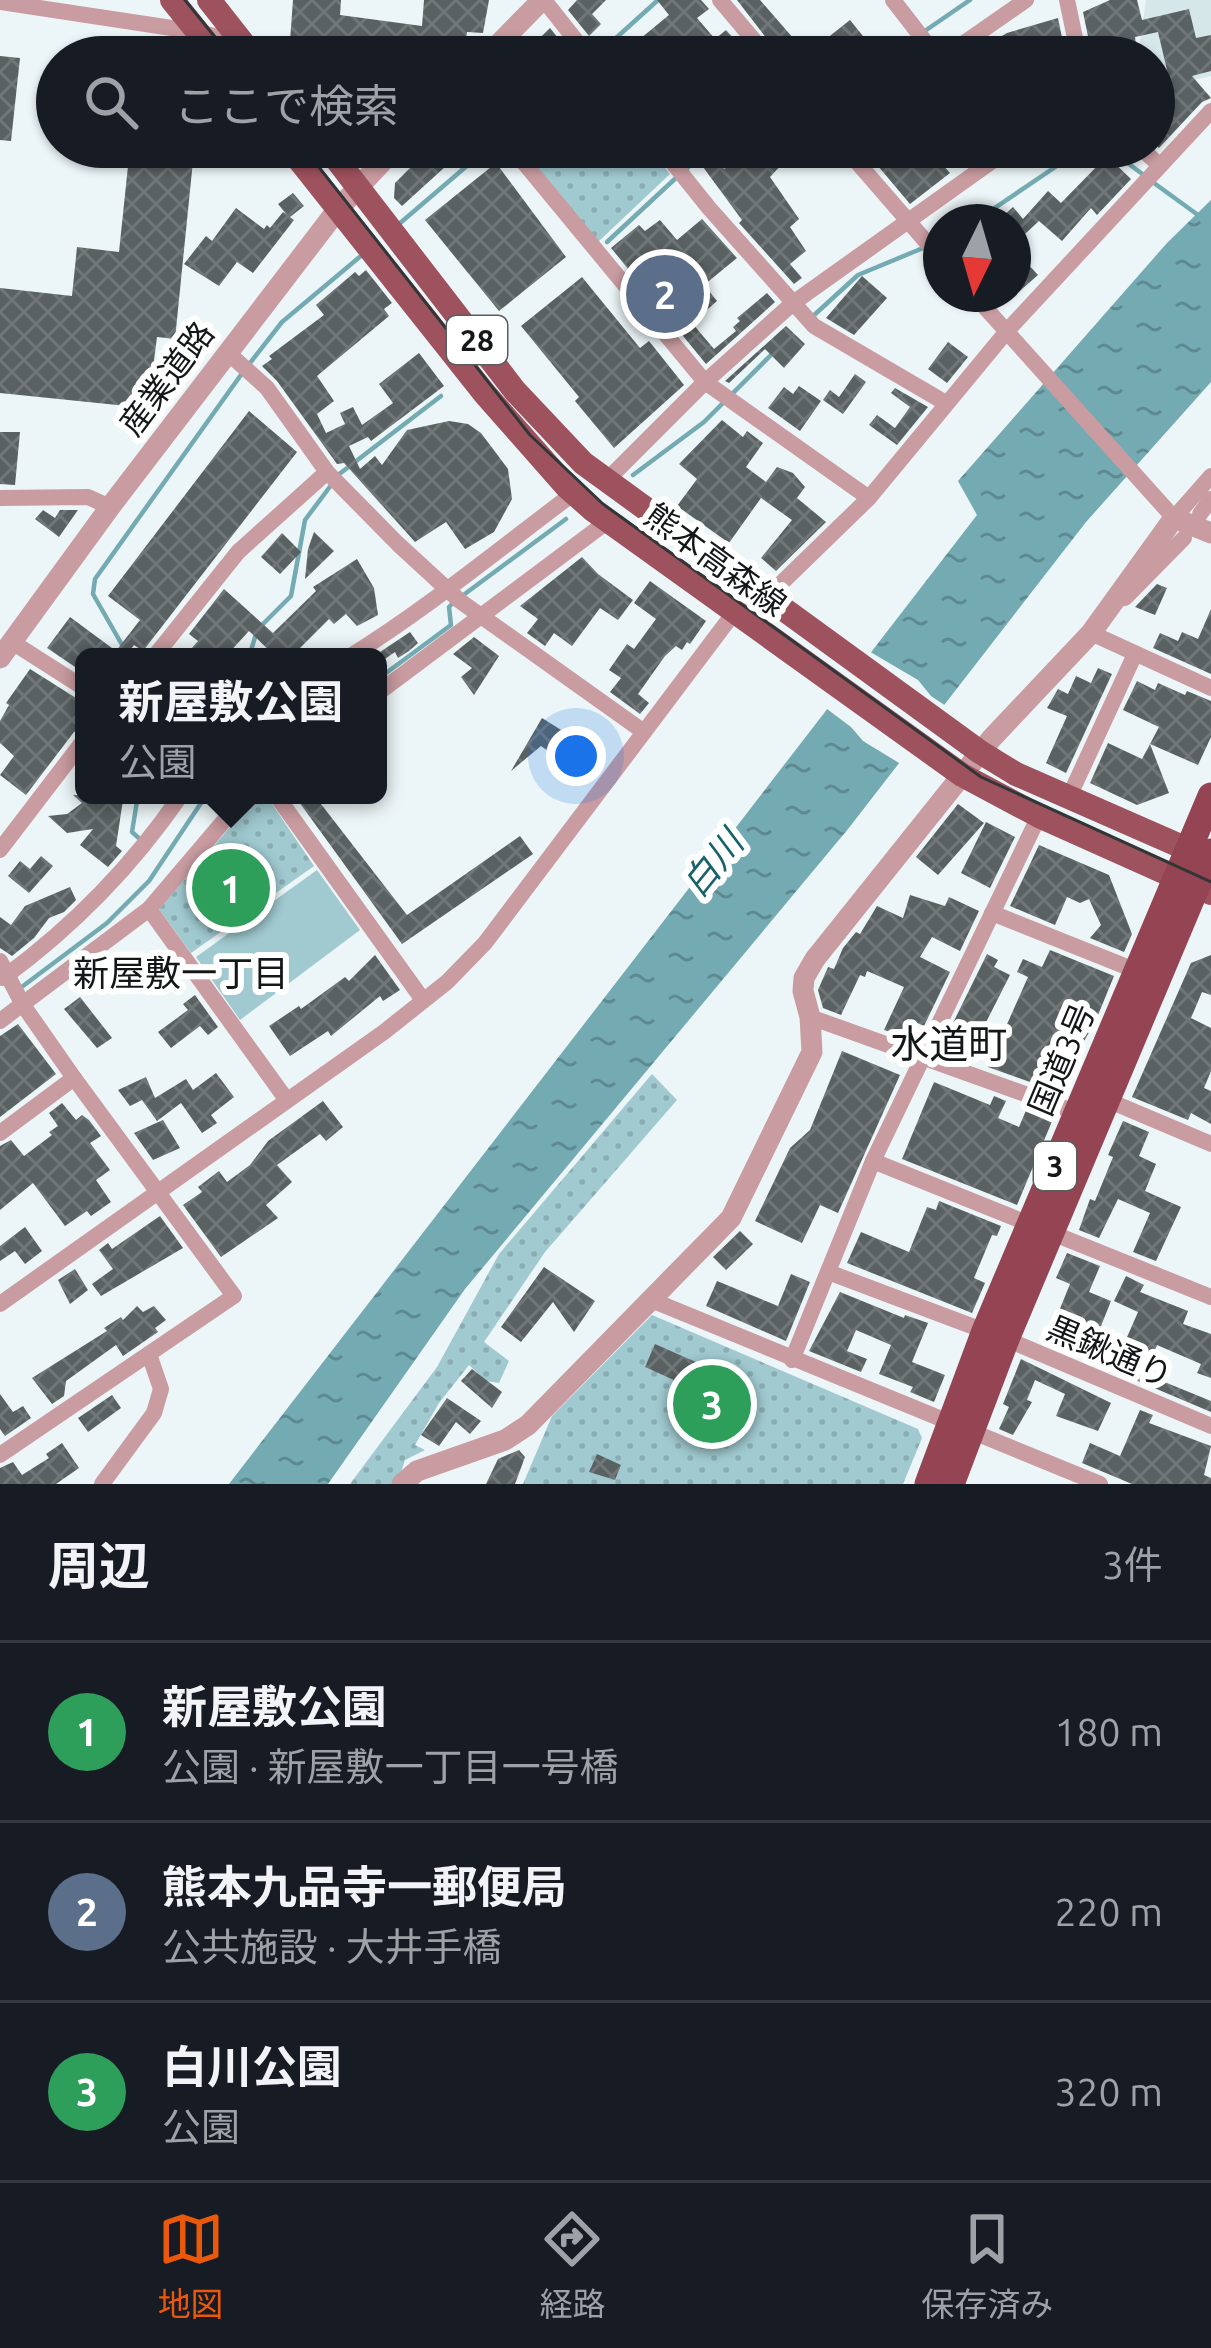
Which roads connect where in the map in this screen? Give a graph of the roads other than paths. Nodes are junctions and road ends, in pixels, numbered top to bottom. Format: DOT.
graph roads {
  1 [pos="172,0"];
  2 [pos="209,0"];
  3 [pos="543,0"];
  4 [pos="720,0"];
  5 [pos="893,0"];
  6 [pos="1026,0"];
  7 [pos="1067,0"];
  8 [pos="0,2"];
  9 [pos="198,32"];
  10 [pos="201,36"];
  11 [pos="209,36"];
  12 [pos="238,36"];
  13 [pos="507,36"];
  14 [pos="572,36"];
  15 [pos="750,36"];
  16 [pos="923,36"];
  17 [pos="972,36"];
  18 [pos="1074,36"];
  19 [pos="1211,111"];
  20 [pos="1175,149"];
  21 [pos="306,168"];
  22 [pos="344,168"];
  23 [pos="376,168"];
  24 [pos="529,168"];
  25 [pos="678,168"];
  26 [pos="862,168"];
  27 [pos="970,168"];
  28 [pos="1157,168"];
  29 [pos="358,186"];
  30 [pos="338,209"];
  31 [pos="906,220"];
  32 [pos="923,239"];
  33 [pos="793,303"];
  34 [pos="989,312"];
  35 [pos="1007,332"];
  36 [pos="227,352"];
  37 [pos="719,392"];
  38 [pos="944,403"];
  39 [pos="1211,476"];
  40 [pos="332,477"];
  41 [pos="612,486"];
  42 [pos="0,498"];
  43 [pos="868,498"];
  44 [pos="589,506"];
  45 [pos="110,507"];
  46 [pos="1207,515"];
  47 [pos="1174,522"];
  48 [pos="452,594"];
  49 [pos="770,601"];
  50 [pos="733,614"];
  51 [pos="483,615"];
  52 [pos="1091,633"];
  53 [pos="161,648"];
  54 [pos="363,648"];
  55 [pos="6,650"];
  56 [pos="1135,654"];
  57 [pos="75,684"];
  58 [pos="387,686"];
  59 [pos="1211,688"];
  60 [pos="644,732"];
  61 [pos="75,752"];
  62 [pos="980,752"];
  63 [pos="962,776"];
  64 [pos="1211,796"];
  65 [pos="1069,797"];
  66 [pos="175,804"];
  67 [pos="237,804"];
  68 [pos="282,804"];
  69 [pos="1039,816"];
  70 [pos="0,850"];
  71 [pos="1205,855"];
  72 [pos="1194,885"];
  73 [pos="149,909"];
  74 [pos="992,913"];
  75 [pos="1137,971"];
  76 [pos="11,984"];
  77 [pos="423,1000"];
  78 [pos="810,1017"];
  79 [pos="0,1021"];
  80 [pos="921,1056"];
  81 [pos="74,1078"];
  82 [pos="286,1099"];
  83 [pos="1107,1100"];
  84 [pos="1078,1113"];
  85 [pos="0,1133"];
  86 [pos="1211,1144"];
  87 [pos="873,1161"];
  88 [pos="155,1191"];
  89 [pos="1041,1228"];
  90 [pos="828,1272"];
  91 [pos="1211,1297"];
  92 [pos="650,1299"];
  93 [pos="0,1304"];
  94 [pos="995,1335"];
  95 [pos="149,1354"];
  96 [pos="792,1360"];
  97 [pos="1211,1426"];
  98 [pos="960,1429"];
  99 [pos="0,1455"];
  100 [pos="102,1484"];
  101 [pos="402,1484"];
  102 [pos="928,1484"];
  103 [pos="951,1484"];
  104 [pos="1100,1484"];
  1 -- 9 [label="main road"];
  2 -- 12 [label="main road"];
  3 -- 13 [label="street"];
  3 -- 14 [label="street"];
  4 -- 15 [label="street"];
  5 -- 16 [label="street"];
  6 -- 17 [label="street"];
  7 -- 18 [label="street"];
  8 -- 9 [label="street"];
  9 -- 10 [label="main road"];
  9 -- 11 [label="street"];
  19 -- 20 [label="street"];
  21 -- 30 [label="main road, 熊本高森線 / 28"];
  22 -- 29 [label="main road, 熊本高森線 / 28"];
  23 -- 29 [label="street, 産業道路"];
  24 -- 37 [label="street"];
  25 -- 33 [label="street"];
  26 -- 31 [label="street"];
  27 -- 31 [label="street"];
  28 -- 35 [label="street"];
  29 -- 30 [label="street, 産業道路"];
  29 -- 41 [label="main road, 熊本高森線 / 28"];
  30 -- 36 [label="street, 産業道路"];
  30 -- 44 [label="main road, 熊本高森線 / 28"];
  31 -- 32 [label="street"];
  31 -- 33 [label="street"];
  33 -- 37 [label="street"];
  33 -- 38 [label="street"];
  34 -- 35 [label="street"];
  35 -- 38 [label="street"];
  35 -- 47 [label="street"];
  36 -- 40 [label="street"];
  36 -- 45 [label="street, 産業道路"];
  37 -- 41 [label="street"];
  37 -- 43 [label="street"];
  38 -- 43 [label="street"];
  39 -- 47 [label="street"];
  40 -- 48 [label="street"];
  40 -- 53 [label="street"];
  41 -- 49 [label="main road, 熊本高森線 / 28"];
  42 -- 45 [label="street"];
  43 -- 49 [label="street"];
  44 -- 48 [label="street"];
  44 -- 50 [label="main road, 熊本高森線 / 28"];
  44 -- 51 [label="street"];
  45 -- 55 [label="street, 産業道路"];
  46 -- 47 [label="street"];
  47 -- 52 [label="street"];
  48 -- 51 [label="street"];
  48 -- 54 [label="street"];
  49 -- 50 [label="street"];
  49 -- 62 [label="main road, 熊本高森線 / 28"];
  50 -- 60 [label="street"];
  50 -- 63 [label="main road, 熊本高森線 / 28"];
  51 -- 58 [label="street"];
  51 -- 60 [label="street"];
  52 -- 56 [label="street"];
  52 -- 62 [label="street"];
  55 -- 57 [label="street"];
  56 -- 59 [label="street"];
  56 -- 65 [label="street"];
  60 -- 77 [label="street"];
  61 -- 70 [label="street"];
  62 -- 63 [label="street"];
  62 -- 65 [label="main road, 熊本高森線 / 28"];
  63 -- 69 [label="main road, 熊本高森線 / 28"];
  63 -- 78 [label="street"];
  64 -- 71 [label="highway, 国道3号 / 3"];
  65 -- 71 [label="main road, 熊本高森線 / 28"];
  66 -- 76 [label="street"];
  67 -- 73 [label="street"];
  68 -- 77 [label="street"];
  69 -- 72 [label="main road, 熊本高森線 / 28"];
  69 -- 74 [label="street"];
  71 -- 72 [label="highway, 国道3号 / 3"];
  72 -- 75 [label="highway, 国道3号 / 3"];
  72 -- 83 [label="highway, 国道3号 / 3"];
  73 -- 76 [label="street"];
  73 -- 82 [label="street"];
  74 -- 75 [label="street"];
  74 -- 80 [label="street"];
  75 -- 84 [label="highway, 国道3号 / 3"];
  76 -- 79 [label="street"];
  76 -- 81 [label="street"];
  77 -- 82 [label="street"];
  78 -- 80 [label="street"];
  78 -- 92 [label="street"];
  80 -- 84 [label="street"];
  80 -- 87 [label="street"];
  81 -- 85 [label="street"];
  81 -- 88 [label="street"];
  82 -- 88 [label="street"];
  83 -- 86 [label="street"];
  83 -- 89 [label="highway, 国道3号 / 3"];
  84 -- 89 [label="highway, 国道3号 / 3"];
  87 -- 89 [label="street"];
  87 -- 90 [label="street"];
  88 -- 93 [label="street"];
  88 -- 95 [label="street"];
  89 -- 91 [label="street"];
  89 -- 94 [label="highway, 国道3号 / 3"];
  90 -- 94 [label="street, 黒鍬通り"];
  90 -- 96 [label="street"];
  92 -- 96 [label="street"];
  92 -- 101 [label="street"];
  94 -- 97 [label="street, 黒鍬通り"];
  94 -- 98 [label="highway, 国道3号 / 3"];
  95 -- 99 [label="street"];
  95 -- 100 [label="street"];
  96 -- 98 [label="street"];
  98 -- 102 [label="highway, 国道3号 / 3"];
  98 -- 103 [label="highway, 国道3号 / 3"];
  98 -- 104 [label="street"];
}
